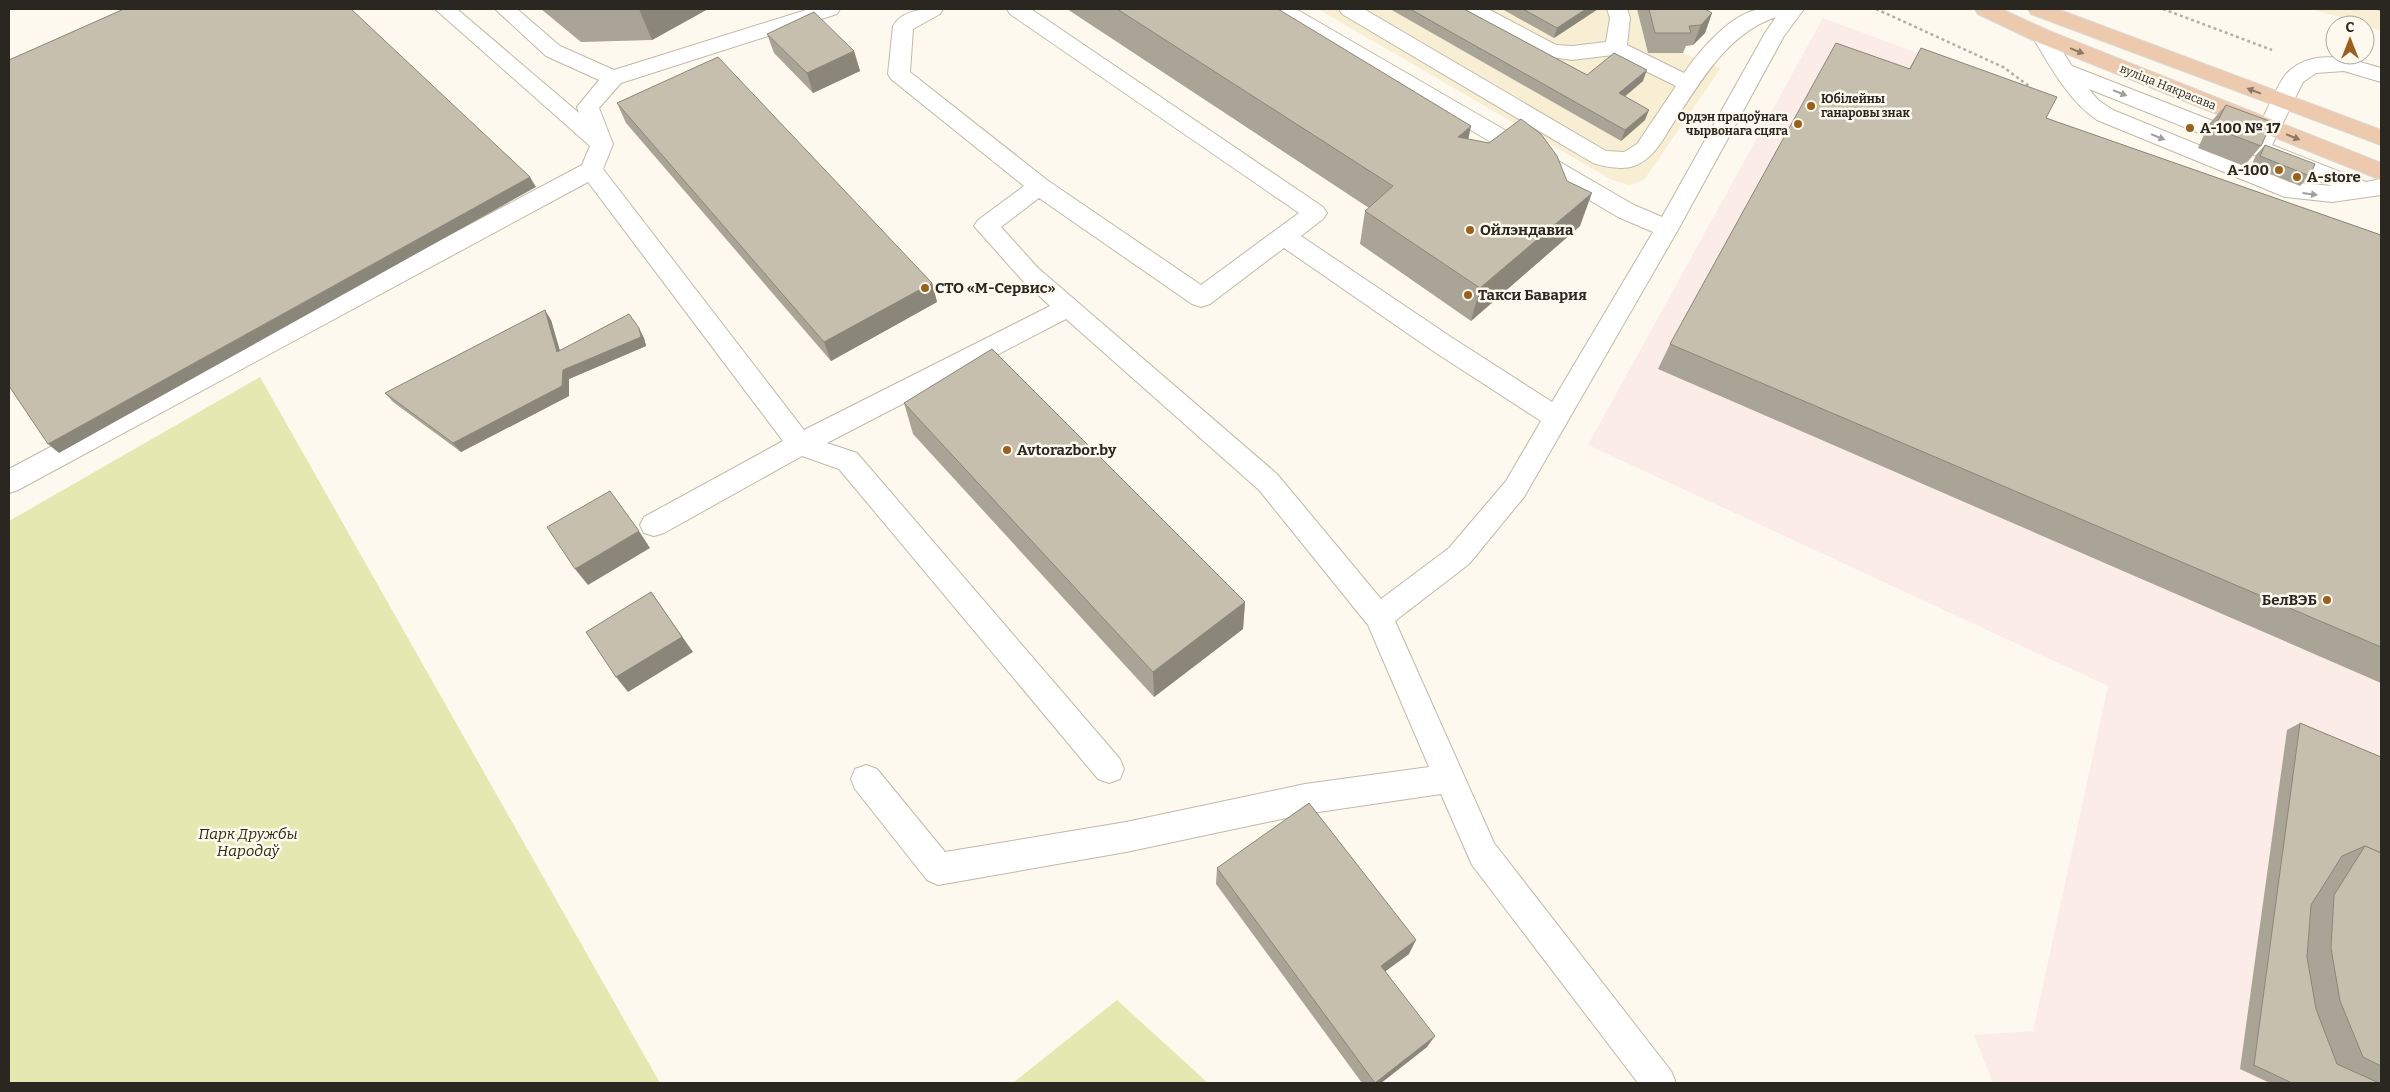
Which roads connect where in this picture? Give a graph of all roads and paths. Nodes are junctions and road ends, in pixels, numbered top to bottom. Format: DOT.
graph roads {
  1 [pos="445,9"];
  2 [pos="505,9"];
  3 [pos="830,9"];
  4 [pos="934,9"];
  5 [pos="1017,9"];
  6 [pos="1281,9"];
  7 [pos="1349,9"];
  8 [pos="1472,9"];
  9 [pos="1617,9"];
  10 [pos="1781,9"];
  11 [pos="1794,9"];
  12 [pos="1985,9"];
  13 [pos="2038,9"];
  14 [pos="2042,36"];
  15 [pos="1616,48"];
  16 [pos="2064,70"];
  17 [pos="2381,75"];
  18 [pos="612,78"];
  19 [pos="1687,83"];
  20 [pos="2283,102"];
  21 [pos="2270,128"];
  22 [pos="2381,138"];
  23 [pos="602,144"];
  24 [pos="2260,149"];
  25 [pos="591,170"];
  26 [pos="2381,172"];
  27 [pos="1039,186"];
  28 [pos="2373,189"];
  29 [pos="1667,228"];
  30 [pos="1284,236"];
  31 [pos="1069,307"];
  32 [pos="1557,418"];
  33 [pos="800,444"];
  34 [pos="9,482"];
  35 [pos="654,525"];
  36 [pos="1379,617"];
  37 [pos="1109,769"];
  38 [pos="866,778"];
  39 [pos="1450,778"];
  40 [pos="1658,1083"];
  1 -- 23 [label="lane"];
  2 -- 18 [label="lane"];
  3 -- 18 [label="lane"];
  4 -- 27 [label="lane"];
  5 -- 30 [label="lane"];
  6 -- 29 [label="lane"];
  7 -- 19 [label="lane"];
  8 -- 15 [label="lane"];
  9 -- 15 [label="lane"];
  10 -- 19 [label="lane"];
  11 -- 29 [label="lane"];
  12 -- 14 [label="main road, вуліца Някрасава"];
  20 -- 13 [label="main road, вуліца Някрасава, one-way"];
  14 -- 16 [label="lane"];
  14 -- 21 [label="main road, вуліца Някрасава, one-way"];
  15 -- 19 [label="lane"];
  16 -- 24 [label="lane, one-way"];
  16 -- 28 [label="lane, one-way"];
  17 -- 20 [label="lane"];
  18 -- 23 [label="lane"];
  20 -- 21 [label="lane"];
  20 -- 22 [label="main road, вуліца Някрасава"];
  21 -- 24 [label="lane"];
  21 -- 26 [label="main road, вуліца Някрасава, one-way"];
  23 -- 25 [label="lane"];
  24 -- 28 [label="lane"];
  25 -- 33 [label="lane"];
  25 -- 34 [label="lane"];
  27 -- 30 [label="lane"];
  27 -- 31 [label="lane"];
  29 -- 32 [label="lane"];
  30 -- 32 [label="lane"];
  31 -- 33 [label="lane"];
  31 -- 36 [label="lane"];
  32 -- 36 [label="lane"];
  33 -- 35 [label="lane"];
  33 -- 37 [label="lane"];
  36 -- 39 [label="lane"];
  38 -- 39 [label="lane"];
  39 -- 40 [label="lane"];
}
